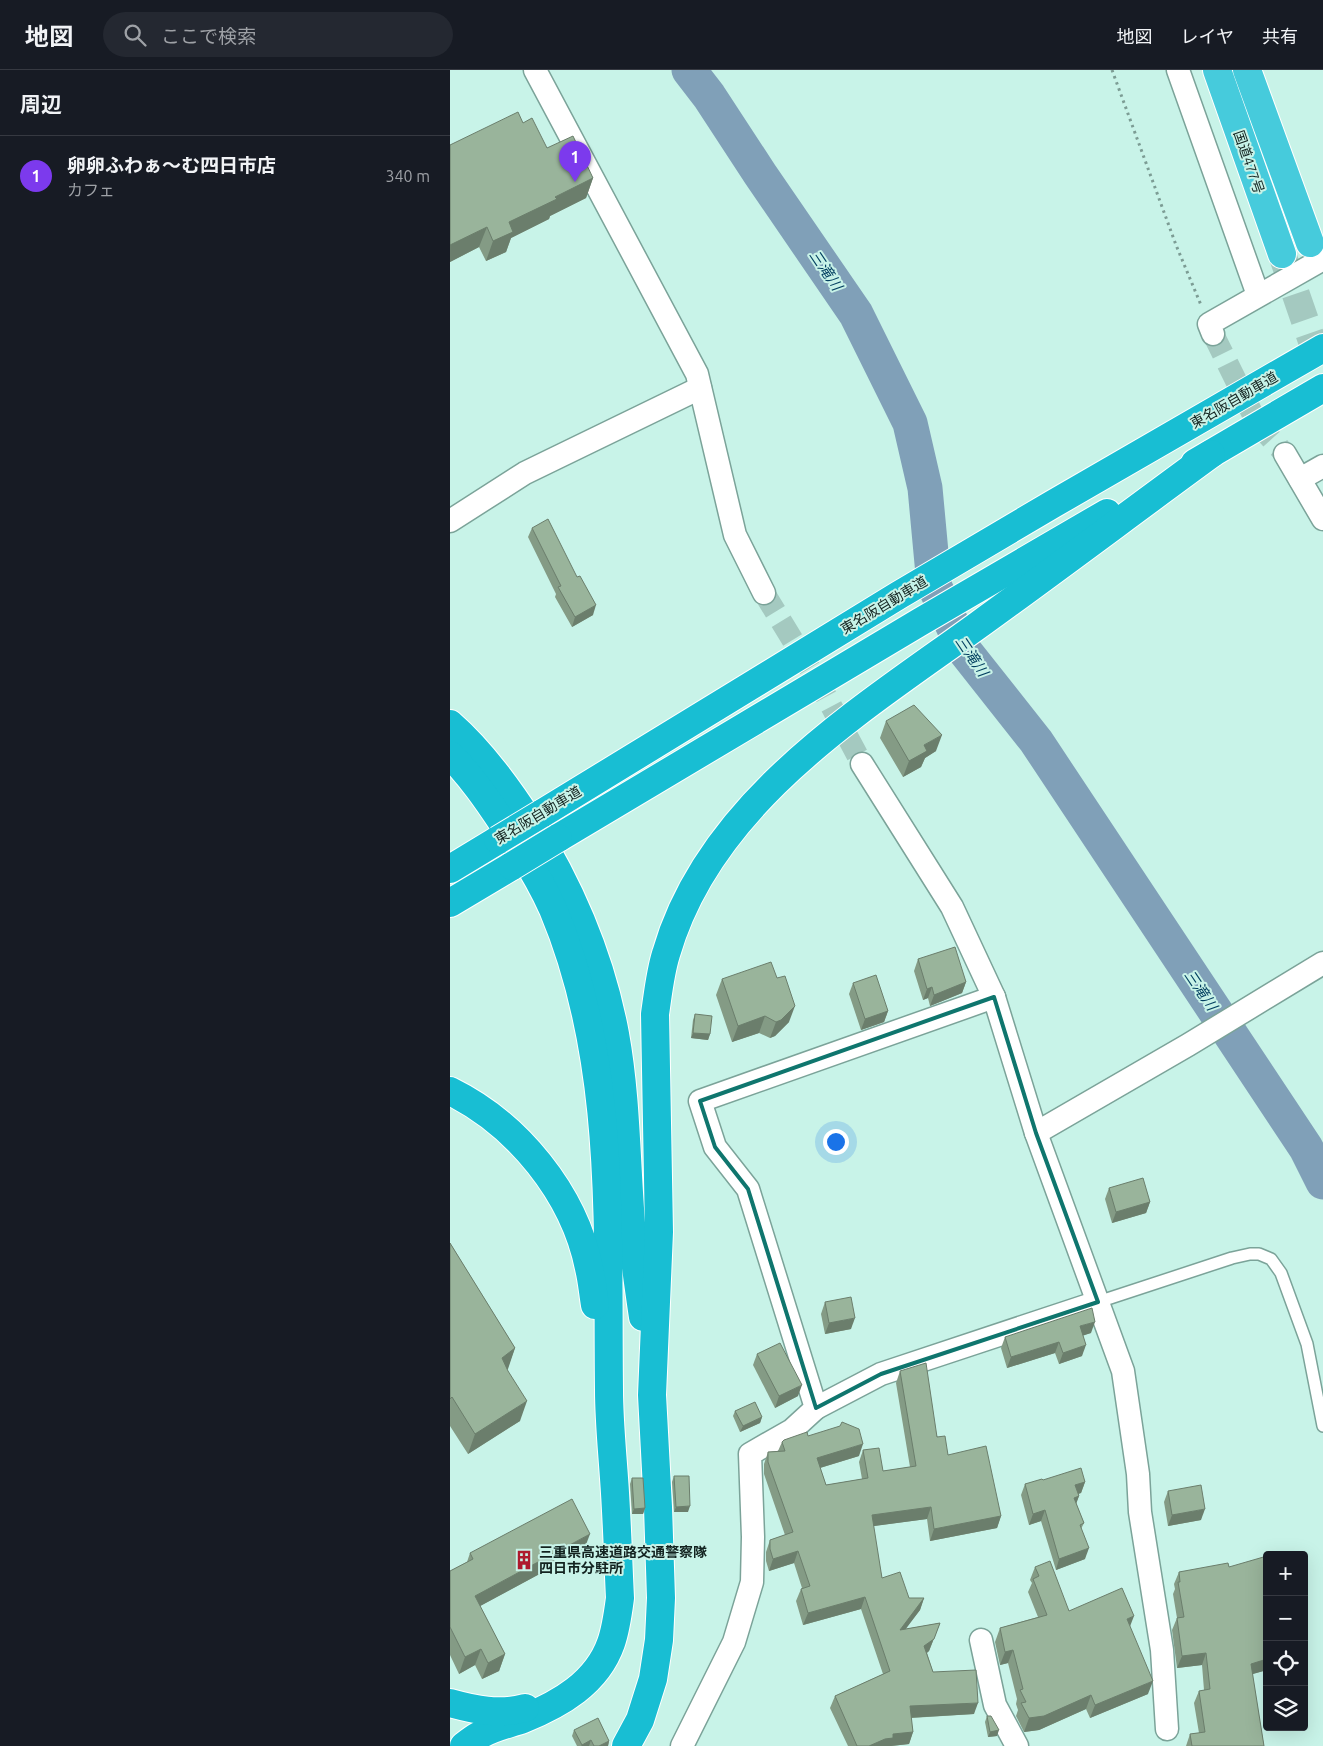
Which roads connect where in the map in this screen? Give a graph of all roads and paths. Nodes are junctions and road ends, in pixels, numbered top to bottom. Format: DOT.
graph roads {
  1 [pos="535,70"];
  2 [pos="1112,70"];
  3 [pos="1178,70"];
  4 [pos="1217,70"];
  5 [pos="1247,70"];
  6 [pos="1316,251"];
  7 [pos="1282,254"];
  8 [pos="1258,296"];
  9 [pos="1211,329"];
  10 [pos="1323,348"];
  11 [pos="700,388"];
  12 [pos="1323,388"];
  13 [pos="1285,454"];
  14 [pos="1323,466"];
  15 [pos="1300,479"];
  16 [pos="1323,519"];
  17 [pos="450,521"];
  18 [pos="1072,545"];
  19 [pos="764,593"];
  20 [pos="450,724"];
  21 [pos="450,755"];
  22 [pos="862,764"];
  23 [pos="498,840"];
  24 [pos="450,859"];
  25 [pos="450,869"];
  26 [pos="450,903"];
  27 [pos="1323,963"];
  28 [pos="994,997"];
  29 [pos="450,1091"];
  30 [pos="1036,1133"];
  31 [pos="1098,1302"];
  32 [pos="609,1393"];
  33 [pos="652,1395"];
  34 [pos="816,1408"];
  35 [pos="1323,1426"];
  36 [pos="980,1640"];
  37 [pos="588,1681"];
  38 [pos="450,1703"];
  39 [pos="1167,1729"];
  40 [pos="1012,1745"];
  41 [pos="464,1746"];
  42 [pos="626,1746"];
  43 [pos="682,1746"];
  1 -- 11 [label="street"];
  2 -- 9 [label="path"];
  3 -- 8 [label="street"];
  4 -- 7 [label="highway, 国道477号"];
  5 -- 6 [label="highway, 国道477号"];
  6 -- 8 [label="street"];
  8 -- 9 [label="street"];
  10 -- 23 [label="highway, 東名阪自動車道, bridge"];
  11 -- 17 [label="street"];
  11 -- 19 [label="street"];
  12 -- 18 [label="highway"];
  13 -- 15 [label="street"];
  14 -- 15 [label="street"];
  15 -- 16 [label="street"];
  18 -- 26 [label="highway, bridge"];
  18 -- 33 [label="highway"];
  20 -- 33 [label="highway"];
  21 -- 32 [label="highway"];
  22 -- 28 [label="street"];
  23 -- 24 [label="highway"];
  23 -- 25 [label="highway, 東名阪自動車道"];
  27 -- 30 [label="street"];
  28 -- 30 [label="street"];
  28 -- 34 [label="street"];
  29 -- 32 [label="highway"];
  30 -- 31 [label="street"];
  31 -- 34 [label="street"];
  31 -- 35 [label="lane"];
  31 -- 39 [label="street"];
  32 -- 37 [label="highway"];
  33 -- 42 [label="highway"];
  34 -- 43 [label="street"];
  36 -- 40 [label="street"];
  37 -- 38 [label="highway"];
  37 -- 41 [label="highway"];
}
